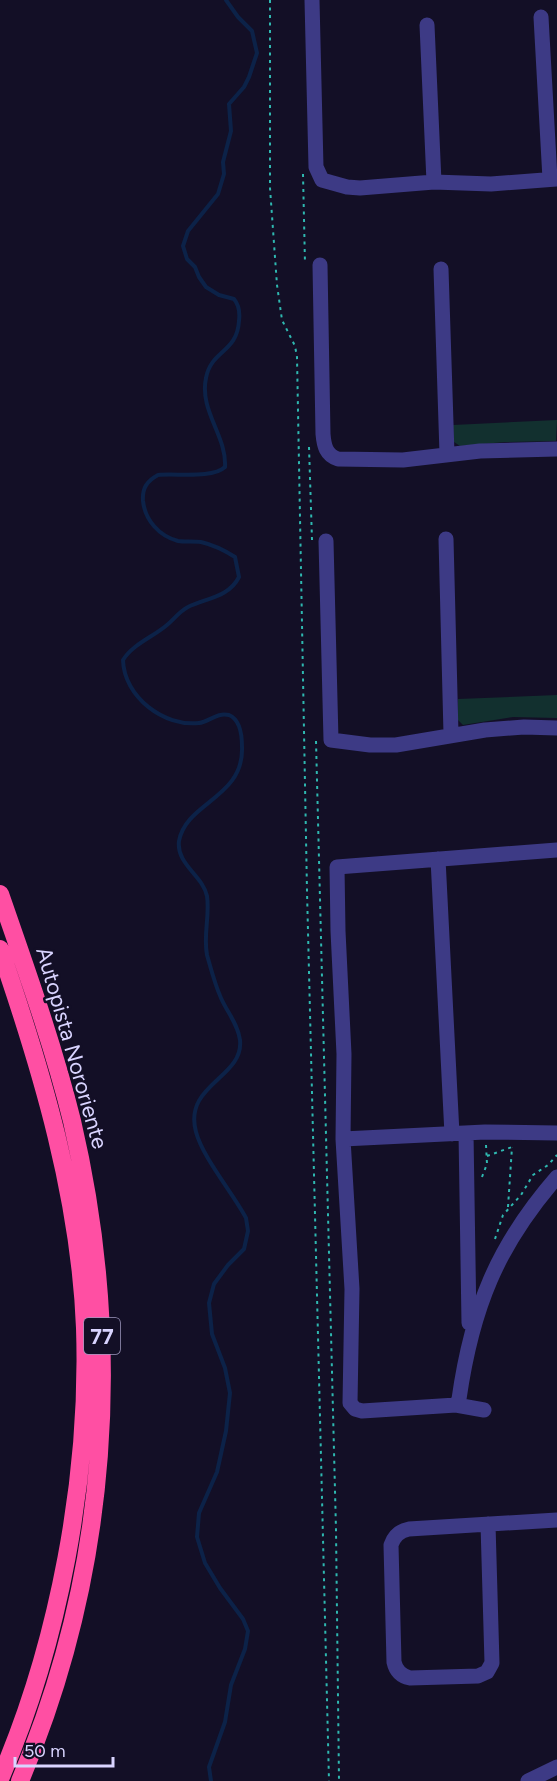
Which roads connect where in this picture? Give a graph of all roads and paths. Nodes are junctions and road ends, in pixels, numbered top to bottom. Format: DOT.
graph roads {
  1 [pos="270,0"];
  2 [pos="312,0"];
  3 [pos="541,16"];
  4 [pos="427,25"];
  5 [pos="303,167"];
  6 [pos="554,179"];
  7 [pos="434,182"];
  8 [pos="320,265"];
  9 [pos="441,269"];
  10 [pos="306,274"];
  11 [pos="309,441"];
  12 [pos="557,449"];
  13 [pos="447,454"];
  14 [pos="446,539"];
  15 [pos="326,540"];
  16 [pos="312,549"];
  17 [pos="557,728"];
  18 [pos="451,735"];
  19 [pos="316,737"];
  20 [pos="557,850"];
  21 [pos="438,859"];
  22 [pos="0,894"];
  23 [pos="0,949"];
  24 [pos="459,1133"];
  25 [pos="557,1133"];
  26 [pos="343,1139"];
  27 [pos="520,1146"];
  28 [pos="512,1147"];
  29 [pos="557,1155"];
  30 [pos="487,1156"];
  31 [pos="557,1177"];
  32 [pos="508,1209"];
  33 [pos="493,1246"];
  34 [pos="469,1283"];
  35 [pos="484,1292"];
  36 [pos="468,1344"];
  37 [pos="456,1406"];
  38 [pos="484,1410"];
  39 [pos="557,1520"];
  40 [pos="488,1524"];
  41 [pos="557,1767"];
  42 [pos="0,1779"];
  43 [pos="20,1781"];
  44 [pos="329,1781"];
  45 [pos="339,1781"];
  46 [pos="528,1781"];
  1 -- 44 [label="path"];
  2 -- 7 [label="street"];
  3 -- 6 [label="street"];
  4 -- 7 [label="street"];
  5 -- 10 [label="path"];
  6 -- 7 [label="street"];
  8 -- 13 [label="street"];
  9 -- 13 [label="street"];
  11 -- 16 [label="path"];
  12 -- 13 [label="street"];
  14 -- 18 [label="street"];
  15 -- 18 [label="street"];
  17 -- 18 [label="street"];
  19 -- 45 [label="path"];
  20 -- 21 [label="street"];
  21 -- 24 [label="street"];
  21 -- 26 [label="street"];
  22 -- 43 [label="highway, Autopista Nororiente / 77"];
  23 -- 42 [label="highway, Autopista Nororiente / 77"];
  24 -- 25 [label="street"];
  24 -- 26 [label="street"];
  24 -- 34 [label="street"];
  26 -- 37 [label="street"];
  27 -- 28 [label="path"];
  28 -- 30 [label="path"];
  28 -- 32 [label="path"];
  29 -- 32 [label="path"];
  31 -- 35 [label="street"];
  32 -- 33 [label="path"];
  34 -- 35 [label="street"];
  34 -- 36 [label="street"];
  35 -- 36 [label="street"];
  36 -- 37 [label="street"];
  37 -- 38 [label="street"];
  39 -- 40 [label="street"];
  40 -- 40 [label="street"];
  41 -- 46 [label="street"];
}
